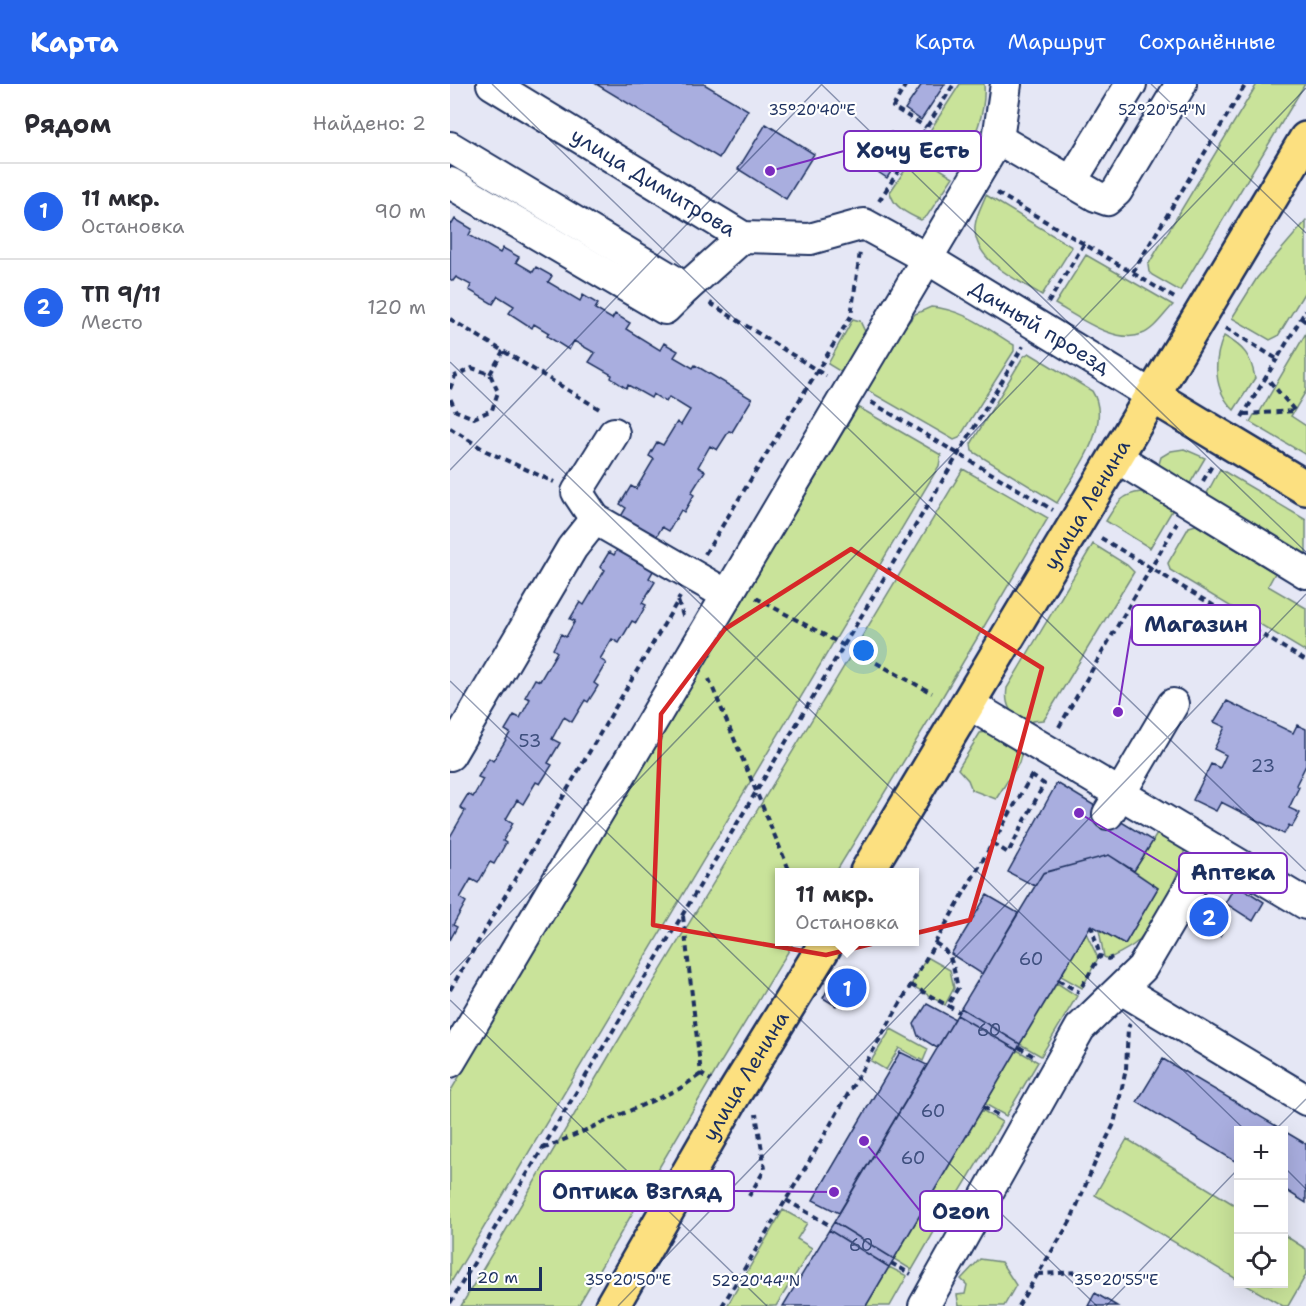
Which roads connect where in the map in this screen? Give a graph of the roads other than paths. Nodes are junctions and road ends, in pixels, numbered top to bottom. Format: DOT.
graph roads {
  1 [pos="492,84"];
  2 [pos="1006,84"];
  3 [pos="1131,84"];
  4 [pos="1181,84"];
  5 [pos="998,139"];
  6 [pos="1306,139"];
  7 [pos="450,147"];
  8 [pos="1071,182"];
  9 [pos="450,183"];
  10 [pos="743,237"];
  11 [pos="926,258"];
  12 [pos="686,288"];
  13 [pos="1153,396"];
  14 [pos="614,433"];
  15 [pos="1116,457"];
  16 [pos="1306,488"];
  17 [pos="595,519"];
  18 [pos="1306,573"];
  19 [pos="729,591"];
  20 [pos="967,703"];
  21 [pos="1173,704"];
  22 [pos="450,755"];
  23 [pos="1114,803"];
  24 [pos="1212,849"];
  25 [pos="870,868"];
  26 [pos="1306,904"];
  27 [pos="825,946"];
  28 [pos="1121,989"];
  29 [pos="450,1062"];
  30 [pos="1306,1100"];
  31 [pos="612,1306"];
  32 [pos="924,1306"];
  1 -- 10 [label="street, улица Димитрова"];
  2 -- 5 [label="street"];
  3 -- 8 [label="street"];
  4 -- 8 [label="street"];
  5 -- 8 [label="street"];
  5 -- 11 [label="street"];
  6 -- 13 [label="main road, улица Ленина"];
  7 -- 12 [label="street"];
  9 -- 12 [label="street"];
  10 -- 11 [label="street, улица Димитрова"];
  10 -- 12 [label="street"];
  11 -- 13 [label="street, Дачный проезд"];
  11 -- 19 [label="street"];
  13 -- 15 [label="main road, улица Ленина"];
  13 -- 16 [label="main road"];
  14 -- 17 [label="street"];
  15 -- 18 [label="street"];
  15 -- 20 [label="main road, улица Ленина"];
  17 -- 19 [label="street"];
  17 -- 22 [label="street"];
  19 -- 29 [label="street"];
  20 -- 23 [label="street"];
  20 -- 25 [label="main road, улица Ленина"];
  21 -- 23 [label="street"];
  23 -- 24 [label="street"];
  24 -- 26 [label="street"];
  24 -- 28 [label="street"];
  27 -- 31 [label="main road, улица Ленина"];
  28 -- 30 [label="street"];
  28 -- 32 [label="street"];
}
